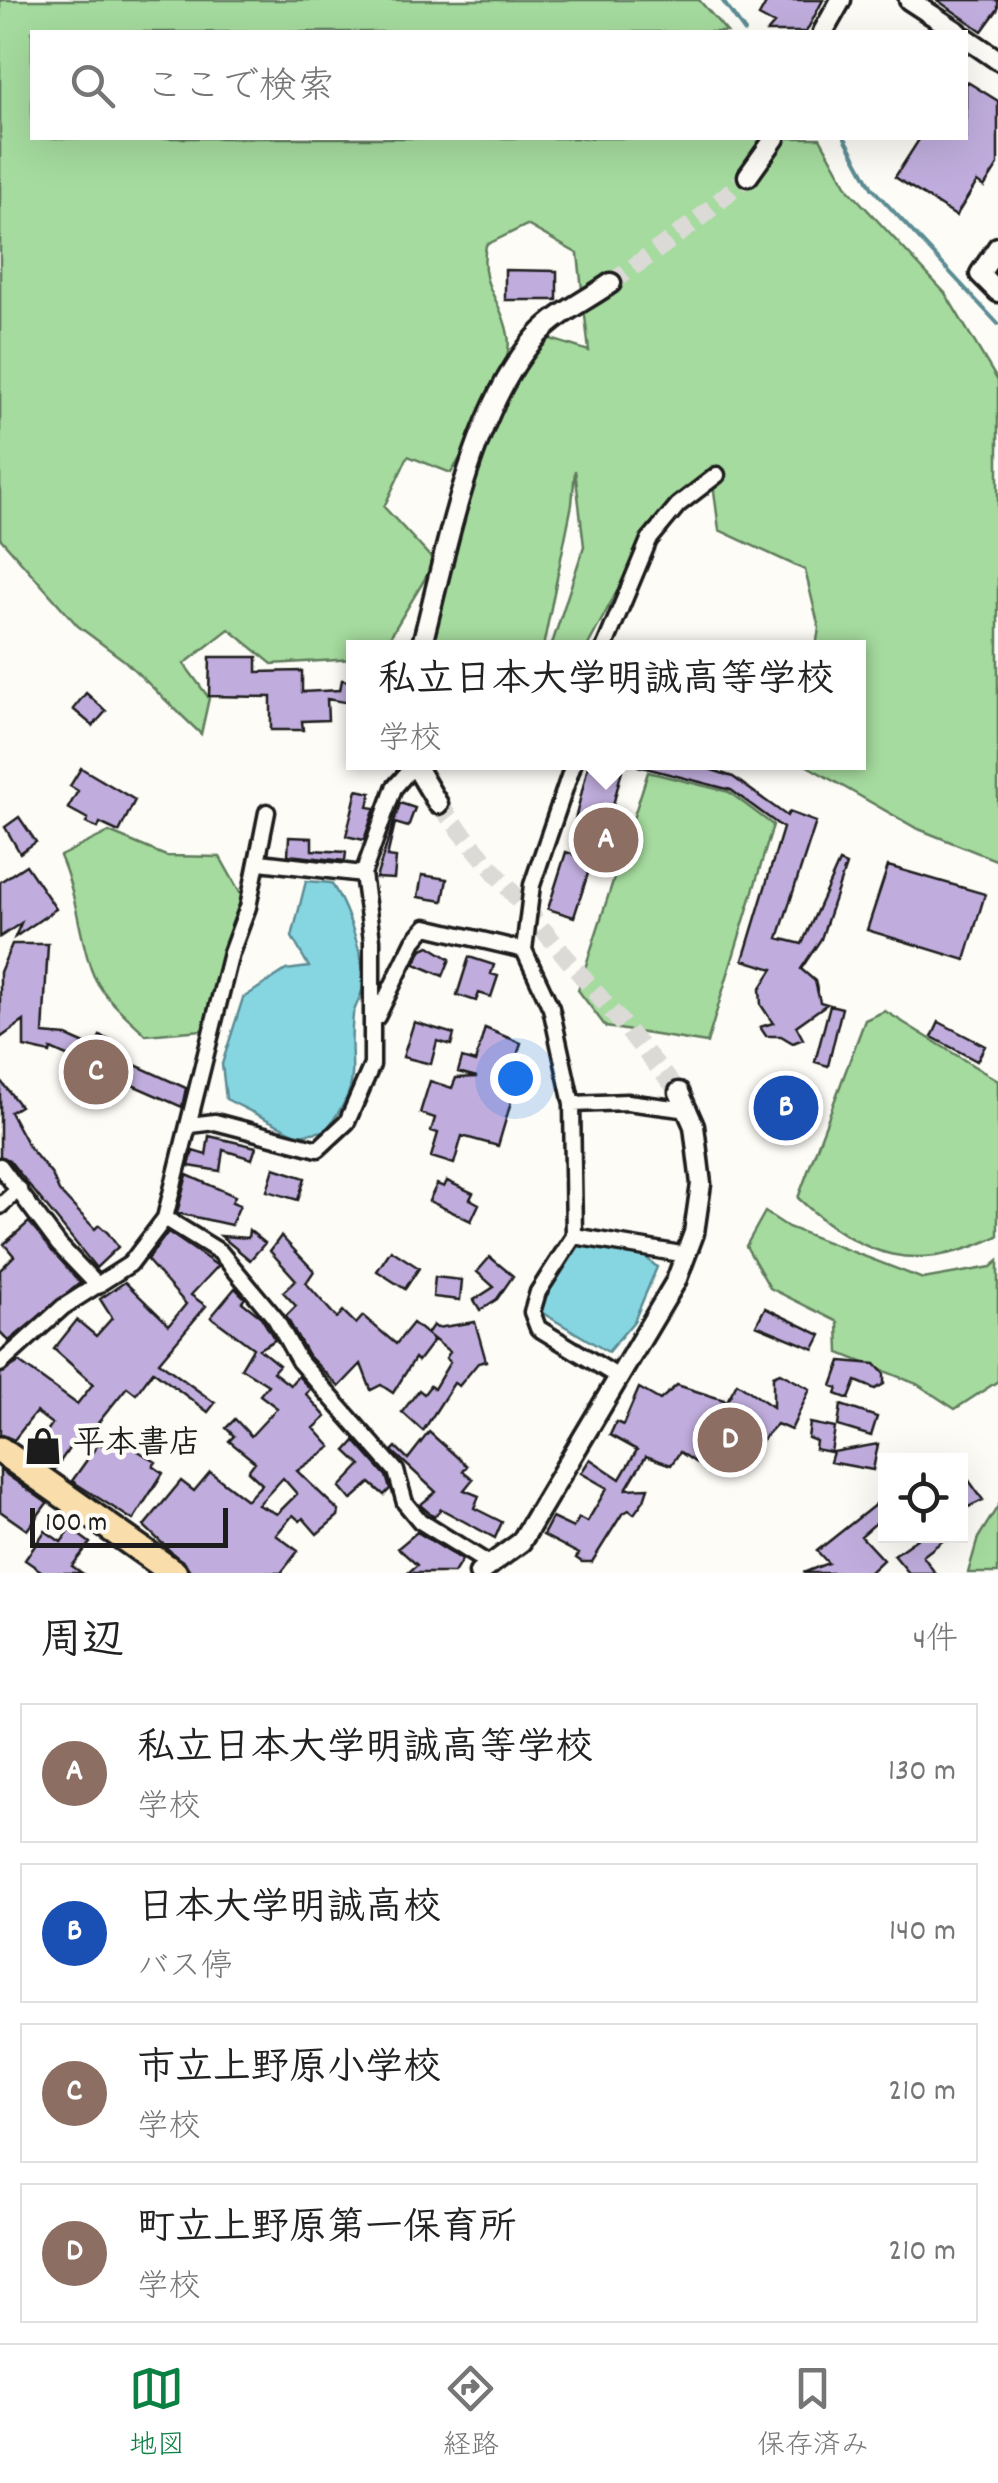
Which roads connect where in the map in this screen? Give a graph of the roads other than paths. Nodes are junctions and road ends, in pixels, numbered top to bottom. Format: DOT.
graph roads {
  1 [pos="841,0"];
  2 [pos="909,0"];
  3 [pos="824,30"];
  4 [pos="955,30"];
  5 [pos="968,39"];
  6 [pos="998,60"];
  7 [pos="774,140"];
  8 [pos="748,176"];
  9 [pos="998,247"];
  10 [pos="612,283"];
  11 [pos="998,292"];
  12 [pos="717,475"];
  13 [pos="423,640"];
  14 [pos="607,640"];
  15 [pos="408,770"];
  16 [pos="417,770"];
  17 [pos="571,770"];
  18 [pos="438,804"];
  19 [pos="267,812"];
  20 [pos="260,862"];
  21 [pos="363,874"];
  22 [pos="524,950"];
  23 [pos="375,1022"];
  24 [pos="679,1092"];
  25 [pos="572,1104"];
  26 [pos="689,1110"];
  27 [pos="190,1125"];
  28 [pos="0,1166"];
  29 [pos="19,1189"];
  30 [pos="0,1206"];
  31 [pos="165,1218"];
  32 [pos="574,1236"];
  33 [pos="687,1255"];
  34 [pos="98,1286"];
  35 [pos="0,1364"];
  36 [pos="620,1378"];
  37 [pos="0,1450"];
  38 [pos="483,1571"];
  39 [pos="174,1573"];
  1 -- 3 [label="street"];
  2 -- 4 [label="street"];
  5 -- 6 [label="street"];
  7 -- 8 [label="street"];
  9 -- 11 [label="street"];
  10 -- 13 [label="street"];
  12 -- 14 [label="street"];
  15 -- 21 [label="street"];
  16 -- 18 [label="street"];
  17 -- 22 [label="street"];
  19 -- 20 [label="street"];
  20 -- 21 [label="street"];
  20 -- 27 [label="street"];
  21 -- 23 [label="street"];
  22 -- 23 [label="street"];
  22 -- 25 [label="street"];
  23 -- 27 [label="street"];
  24 -- 26 [label="street"];
  25 -- 26 [label="street"];
  25 -- 32 [label="street"];
  26 -- 33 [label="street"];
  27 -- 31 [label="street"];
  28 -- 29 [label="street"];
  29 -- 30 [label="street"];
  29 -- 34 [label="street"];
  31 -- 34 [label="street"];
  31 -- 38 [label="street"];
  32 -- 33 [label="street"];
  32 -- 36 [label="street"];
  33 -- 36 [label="street"];
  34 -- 35 [label="street"];
  36 -- 38 [label="street"];
  37 -- 39 [label="highway"];
}
